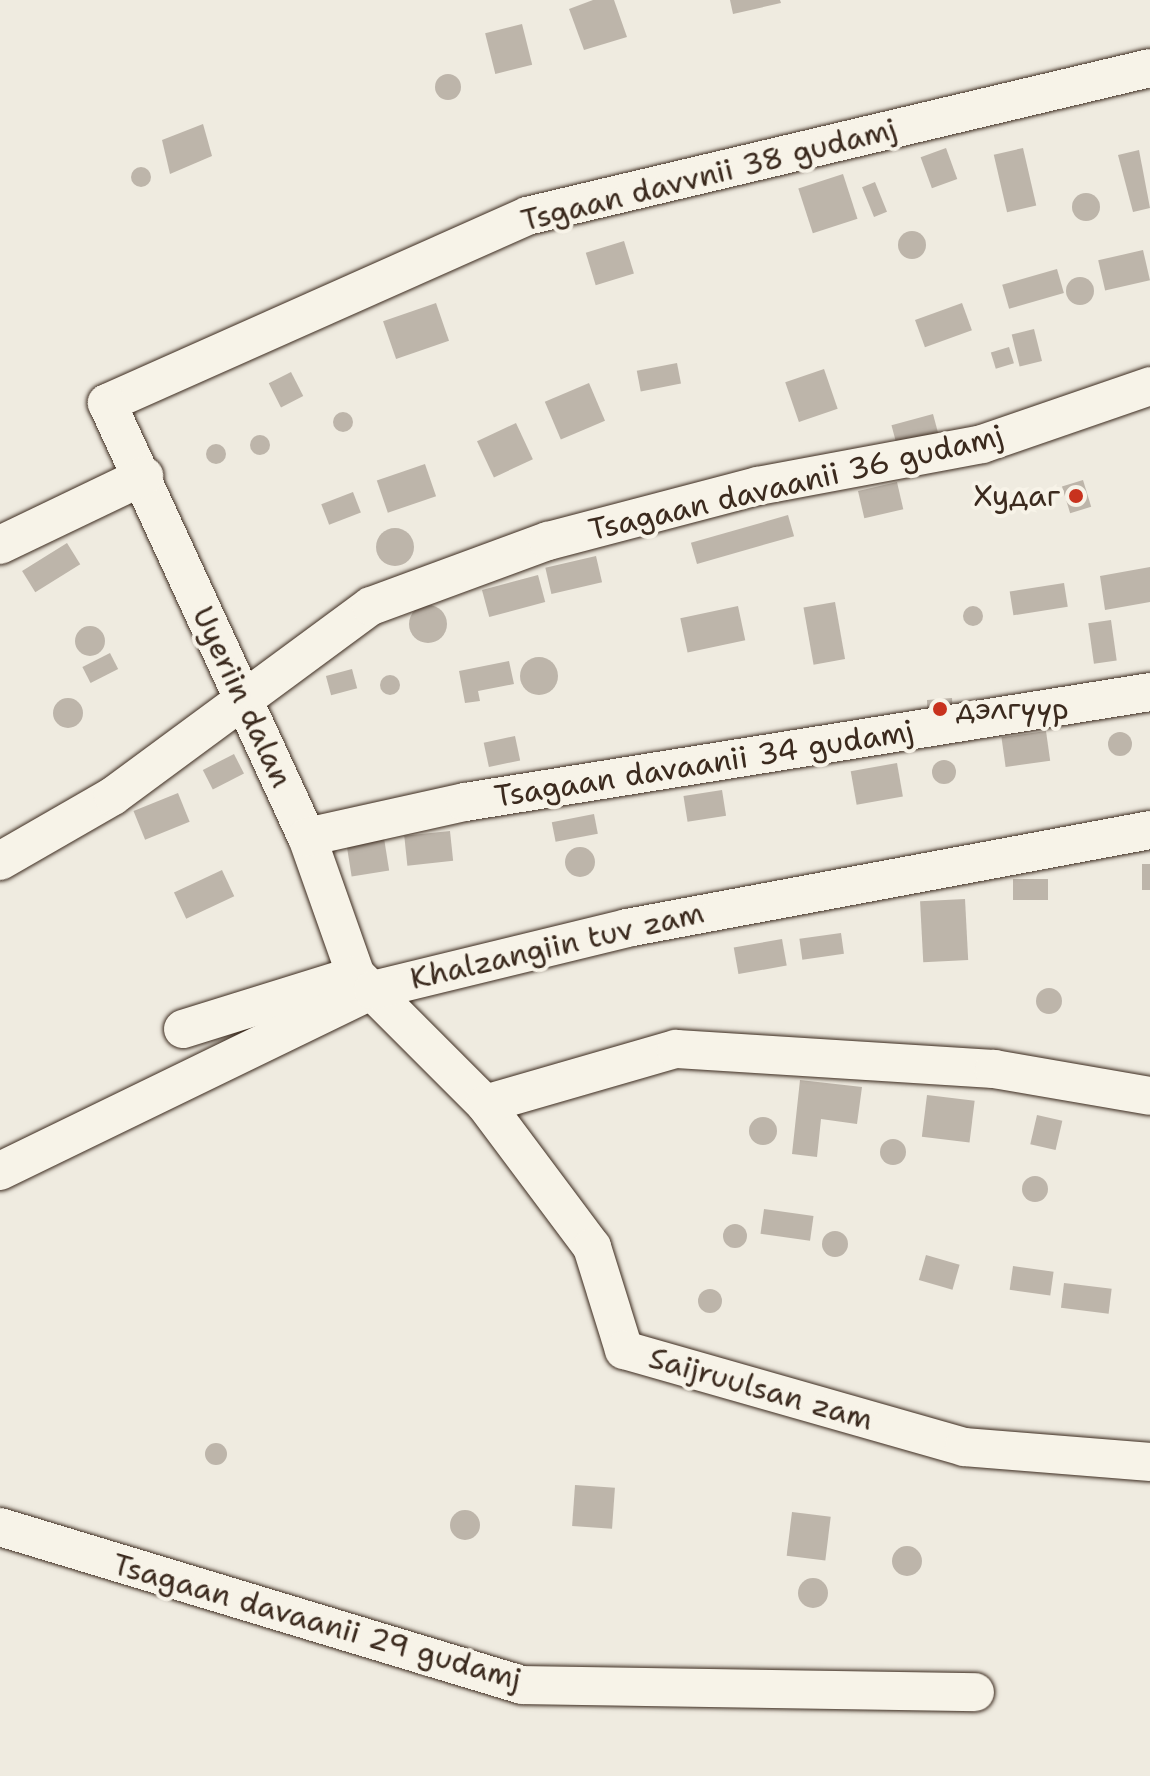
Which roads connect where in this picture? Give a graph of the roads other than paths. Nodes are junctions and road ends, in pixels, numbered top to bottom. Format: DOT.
graph roads {
  1 [pos="1150,68"];
  2 [pos="1150,386"];
  3 [pos="107,403"];
  4 [pos="144,476"];
  5 [pos="0,545"];
  6 [pos="1150,692"];
  7 [pos="242,706"];
  8 [pos="1150,830"];
  9 [pos="307,837"];
  10 [pos="0,861"];
  11 [pos="365,982"];
  12 [pos="183,1029"];
  13 [pos="1150,1096"];
  14 [pos="485,1104"];
  15 [pos="0,1171"];
  16 [pos="1150,1462"];
  17 [pos="0,1527"];
  18 [pos="975,1692"];
  1 -- 3 [label="street, Tsgaan davvnii 38 gudamj"];
  2 -- 7 [label="street, Tsagaan davaanii 36 gudamj"];
  3 -- 4 [label="street, Uyeriin dalan"];
  4 -- 5 [label="street"];
  4 -- 7 [label="street, Uyeriin dalan"];
  6 -- 9 [label="street, Tsagaan davaanii 34 gudamj"];
  7 -- 9 [label="street, Uyeriin dalan"];
  7 -- 10 [label="street"];
  8 -- 11 [label="street, Khalzangiin tuv zam"];
  9 -- 11 [label="street, Uyeriin dalan"];
  11 -- 12 [label="street"];
  11 -- 14 [label="street, Saijruulsan zam"];
  11 -- 15 [label="street, Khalzangiin tuv zam"];
  13 -- 14 [label="street"];
  14 -- 16 [label="street, Saijruulsan zam"];
  17 -- 18 [label="street, Tsagaan davaanii 29 gudamj"];
}
